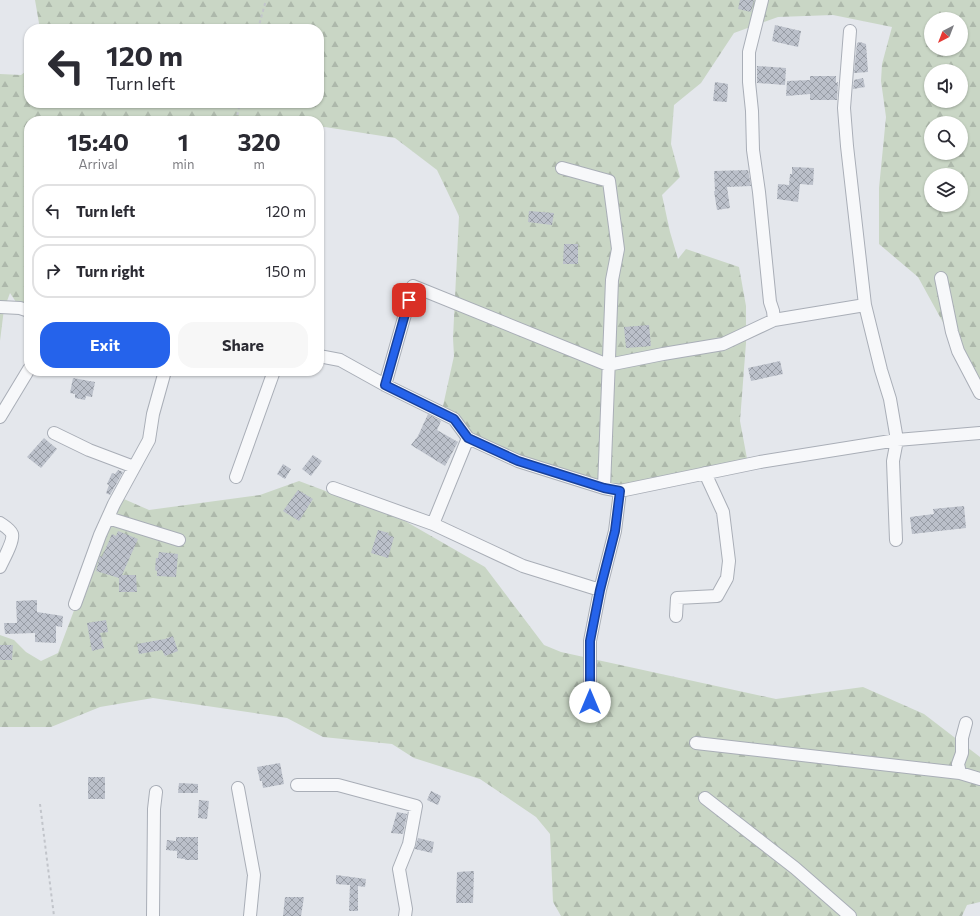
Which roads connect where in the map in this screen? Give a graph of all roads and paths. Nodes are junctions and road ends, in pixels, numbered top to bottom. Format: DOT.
graph roads {
  1 [pos="266,0"];
  2 [pos="762,0"];
  3 [pos="259,24"];
  4 [pos="850,31"];
  5 [pos="562,168"];
  6 [pos="941,278"];
  7 [pos="865,305"];
  8 [pos="0,307"];
  9 [pos="24,309"];
  10 [pos="774,320"];
  11 [pos="324,357"];
  12 [pos="608,365"];
  13 [pos="25,376"];
  14 [pos="164,376"];
  15 [pos="272,376"];
  16 [pos="385,385"];
  17 [pos="980,393"];
  18 [pos="0,417"];
  19 [pos="54,433"];
  20 [pos="980,433"];
  21 [pos="468,438"];
  22 [pos="897,440"];
  23 [pos="134,467"];
  24 [pos="705,473"];
  25 [pos="236,477"];
  26 [pos="333,488"];
  27 [pos="604,488"];
  28 [pos="620,491"];
  29 [pos="108,518"];
  30 [pos="0,523"];
  31 [pos="433,524"];
  32 [pos="179,540"];
  33 [pos="896,540"];
  34 [pos="0,567"];
  35 [pos="600,590"];
  36 [pos="74,604"];
  37 [pos="676,616"];
  38 [pos="590,702"];
  39 [pos="966,723"];
  40 [pos="696,742"];
  41 [pos="960,773"];
  42 [pos="980,779"];
  43 [pos="297,785"];
  44 [pos="238,788"];
  45 [pos="156,792"];
  46 [pos="705,798"];
  47 [pos="40,804"];
  48 [pos="54,916"];
  49 [pos="153,916"];
  50 [pos="250,916"];
  51 [pos="405,916"];
  52 [pos="850,916"];
  1 -- 3 [label="path"];
  2 -- 10 [label="street"];
  4 -- 7 [label="street"];
  5 -- 12 [label="street"];
  6 -- 17 [label="street"];
  7 -- 10 [label="street"];
  7 -- 22 [label="street"];
  8 -- 9 [label="street"];
  10 -- 12 [label="street"];
  11 -- 16 [label="street"];
  12 -- 16 [label="street"];
  12 -- 27 [label="street"];
  13 -- 18 [label="street"];
  14 -- 23 [label="street"];
  15 -- 25 [label="street"];
  16 -- 21 [label="street"];
  19 -- 23 [label="street"];
  20 -- 22 [label="street"];
  21 -- 27 [label="street"];
  21 -- 31 [label="street"];
  22 -- 24 [label="street"];
  22 -- 33 [label="street"];
  23 -- 29 [label="street"];
  24 -- 28 [label="street"];
  24 -- 37 [label="street"];
  26 -- 31 [label="street"];
  27 -- 28 [label="street"];
  28 -- 35 [label="street"];
  29 -- 32 [label="street"];
  29 -- 36 [label="street"];
  30 -- 34 [label="street"];
  31 -- 35 [label="street"];
  35 -- 38 [label="street"];
  39 -- 41 [label="street"];
  40 -- 41 [label="street"];
  41 -- 42 [label="street"];
  43 -- 51 [label="street"];
  44 -- 50 [label="street"];
  45 -- 49 [label="street"];
  46 -- 52 [label="street"];
  47 -- 48 [label="path"];
}
